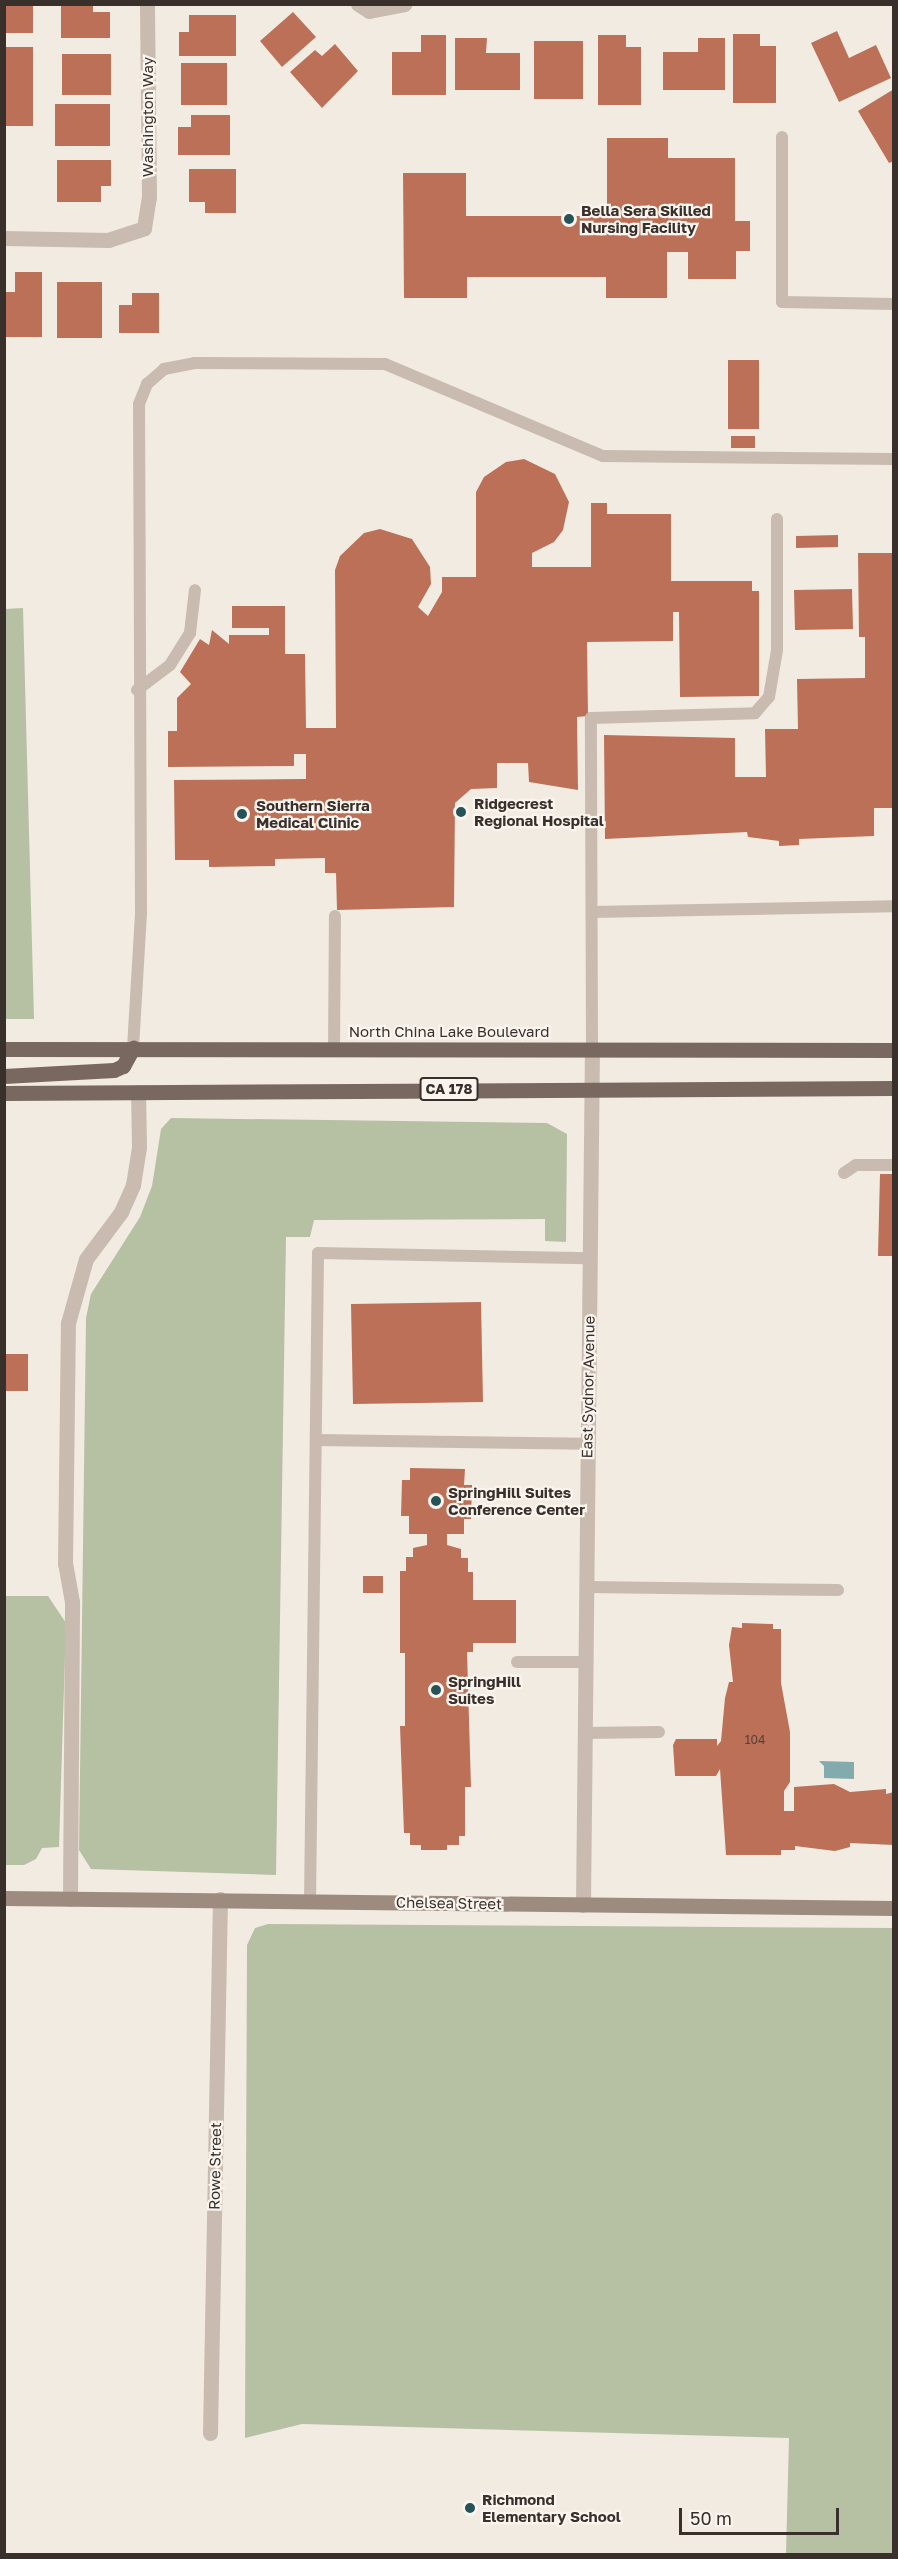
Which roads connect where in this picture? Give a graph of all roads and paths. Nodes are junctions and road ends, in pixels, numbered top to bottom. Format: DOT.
graph roads {
  1 [pos="147,4"];
  2 [pos="358,4"];
  3 [pos="404,4"];
  4 [pos="782,137"];
  5 [pos="4,237"];
  6 [pos="894,304"];
  7 [pos="894,459"];
  8 [pos="777,519"];
  9 [pos="195,590"];
  10 [pos="137,690"];
  11 [pos="894,906"];
  12 [pos="592,912"];
  13 [pos="335,916"];
  14 [pos="133,1048"];
  15 [pos="4,1049"];
  16 [pos="592,1049"];
  17 [pos="894,1050"];
  18 [pos="334,1051"];
  19 [pos="4,1076"];
  20 [pos="593,1088"];
  21 [pos="894,1088"];
  22 [pos="138,1092"];
  23 [pos="4,1093"];
  24 [pos="894,1165"];
  25 [pos="844,1173"];
  26 [pos="590,1257"];
  27 [pos="316,1440"];
  28 [pos="587,1444"];
  29 [pos="586,1587"];
  30 [pos="838,1590"];
  31 [pos="517,1662"];
  32 [pos="585,1662"];
  33 [pos="659,1732"];
  34 [pos="584,1733"];
  35 [pos="4,1898"];
  36 [pos="70,1899"];
  37 [pos="220,1899"];
  38 [pos="310,1901"];
  39 [pos="583,1905"];
  40 [pos="894,1908"];
  41 [pos="210,2433"];
  1 -- 5 [label="street, Washington Way"];
  2 -- 3 [label="street"];
  4 -- 6 [label="lane"];
  7 -- 10 [label="lane"];
  8 -- 12 [label="lane"];
  9 -- 10 [label="lane"];
  10 -- 14 [label="lane"];
  11 -- 12 [label="lane"];
  12 -- 16 [label="lane"];
  13 -- 18 [label="lane"];
  14 -- 15 [label="main road, North China Lake Boulevard"];
  14 -- 18 [label="main road, North China Lake Boulevard"];
  14 -- 19 [label="main road"];
  16 -- 17 [label="main road, North China Lake Boulevard"];
  16 -- 18 [label="main road, North China Lake Boulevard"];
  16 -- 20 [label="street, East Sydnor Avenue"];
  20 -- 21 [label="main road, CA 178"];
  20 -- 22 [label="main road, CA 178"];
  20 -- 26 [label="street, East Sydnor Avenue"];
  22 -- 23 [label="main road, CA 178"];
  22 -- 36 [label="street"];
  24 -- 25 [label="lane"];
  26 -- 27 [label="lane"];
  26 -- 28 [label="street, East Sydnor Avenue"];
  27 -- 28 [label="lane"];
  27 -- 38 [label="lane"];
  28 -- 29 [label="street, East Sydnor Avenue"];
  29 -- 30 [label="lane"];
  29 -- 32 [label="street, East Sydnor Avenue"];
  31 -- 32 [label="lane"];
  32 -- 34 [label="street, East Sydnor Avenue"];
  33 -- 34 [label="lane"];
  34 -- 39 [label="street, East Sydnor Avenue"];
  35 -- 36 [label="street, Chelsea Street"];
  36 -- 37 [label="street, Chelsea Street"];
  37 -- 38 [label="street, Chelsea Street"];
  37 -- 41 [label="street, Rowe Street"];
  38 -- 39 [label="street, Chelsea Street"];
  39 -- 40 [label="street, Chelsea Street"];
}
